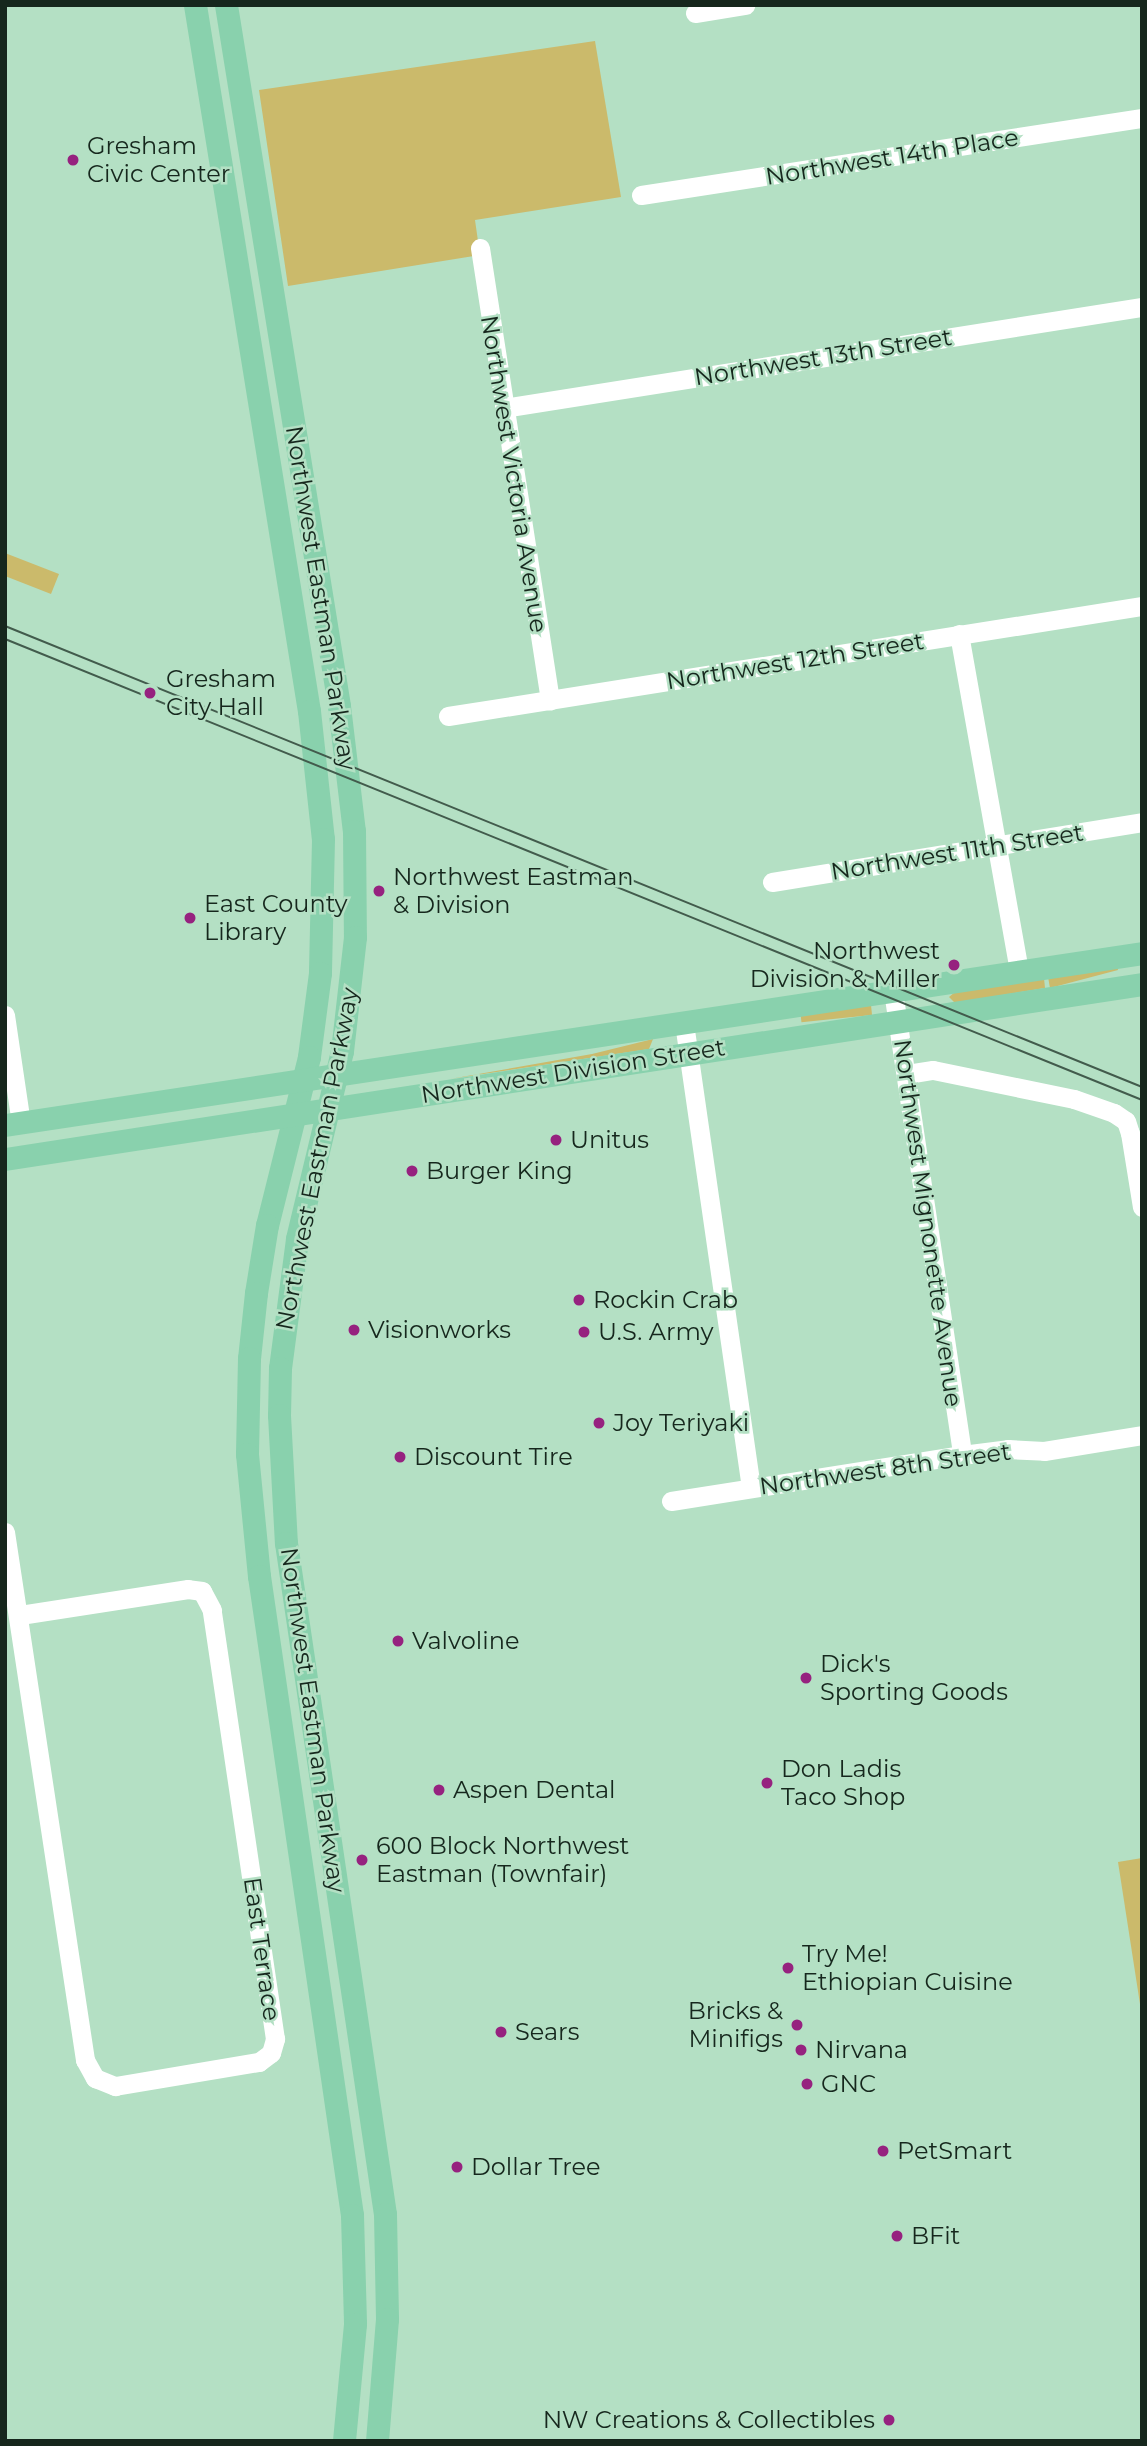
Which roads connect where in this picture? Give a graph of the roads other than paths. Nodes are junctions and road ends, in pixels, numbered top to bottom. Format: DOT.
graph roads {
  1 [pos="195,5"];
  2 [pos="226,5"];
  3 [pos="745,5"];
  4 [pos="695,13"];
  5 [pos="1142,118"];
  6 [pos="641,195"];
  7 [pos="480,247"];
  8 [pos="1142,307"];
  9 [pos="504,408"];
  10 [pos="1142,606"];
  11 [pos="959,634"];
  12 [pos="550,701"];
  13 [pos="448,716"];
  14 [pos="1142,822"];
  15 [pos="998,845"];
  16 [pos="772,882"];
  17 [pos="1142,953"];
  18 [pos="1019,972"];
  19 [pos="1142,984"];
  20 [pos="892,991"];
  21 [pos="5,1015"];
  22 [pos="898,1021"];
  23 [pos="684,1023"];
  24 [pos="689,1054"];
  25 [pos="337,1074"];
  26 [pos="907,1074"];
  27 [pos="303,1079"];
  28 [pos="330,1108"];
  29 [pos="295,1114"];
  30 [pos="13,1124"];
  31 [pos="5,1159"];
  32 [pos="1142,1208"];
  33 [pos="1142,1435"];
  34 [pos="962,1455"];
  35 [pos="751,1487"];
  36 [pos="671,1501"];
  37 [pos="5,1532"];
  38 [pos="20,1615"];
  39 [pos="344,2441"];
  40 [pos="377,2441"];
  1 -- 27 [label="main road, Northwest Eastman Parkway"];
  2 -- 25 [label="main road, Northwest Eastman Parkway"];
  3 -- 4 [label="street"];
  5 -- 6 [label="street, Northwest 14th Place"];
  7 -- 9 [label="street, Northwest Victoria Avenue"];
  8 -- 9 [label="street, Northwest 13th Street"];
  9 -- 12 [label="street, Northwest Victoria Avenue"];
  10 -- 11 [label="street, Northwest 12th Street"];
  11 -- 12 [label="street, Northwest 12th Street"];
  11 -- 15 [label="street"];
  12 -- 13 [label="street, Northwest 12th Street"];
  14 -- 15 [label="street, Northwest 11th Street"];
  15 -- 16 [label="street, Northwest 11th Street"];
  15 -- 18 [label="street"];
  17 -- 18 [label="main road, Northwest Division Street"];
  18 -- 20 [label="main road, Northwest Division Street"];
  19 -- 22 [label="main road, Northwest Division Street"];
  20 -- 22 [label="street, Northwest Mignonette Avenue"];
  20 -- 23 [label="main road, Northwest Division Street"];
  21 -- 30 [label="street"];
  22 -- 24 [label="main road, Northwest Division Street"];
  22 -- 26 [label="street, Northwest Mignonette Avenue"];
  23 -- 24 [label="street"];
  23 -- 25 [label="main road, Northwest Division Street"];
  24 -- 28 [label="main road, Northwest Division Street"];
  24 -- 35 [label="street"];
  25 -- 27 [label="main road, Northwest Division Street"];
  25 -- 28 [label="main road, Northwest Eastman Parkway"];
  26 -- 32 [label="street"];
  26 -- 34 [label="street, Northwest Mignonette Avenue"];
  27 -- 29 [label="main road, Northwest Eastman Parkway"];
  27 -- 30 [label="main road, Northwest Division Street"];
  28 -- 29 [label="main road, Northwest Division Street"];
  28 -- 40 [label="main road, Northwest Eastman Parkway"];
  29 -- 31 [label="main road, Northwest Division Street"];
  29 -- 39 [label="main road, Northwest Eastman Parkway"];
  33 -- 34 [label="street, Northwest 8th Street"];
  34 -- 35 [label="street, Northwest 8th Street"];
  35 -- 36 [label="street, Northwest 8th Street"];
  37 -- 38 [label="street, East Terrace"];
  38 -- 38 [label="street, East Terrace"];
}
